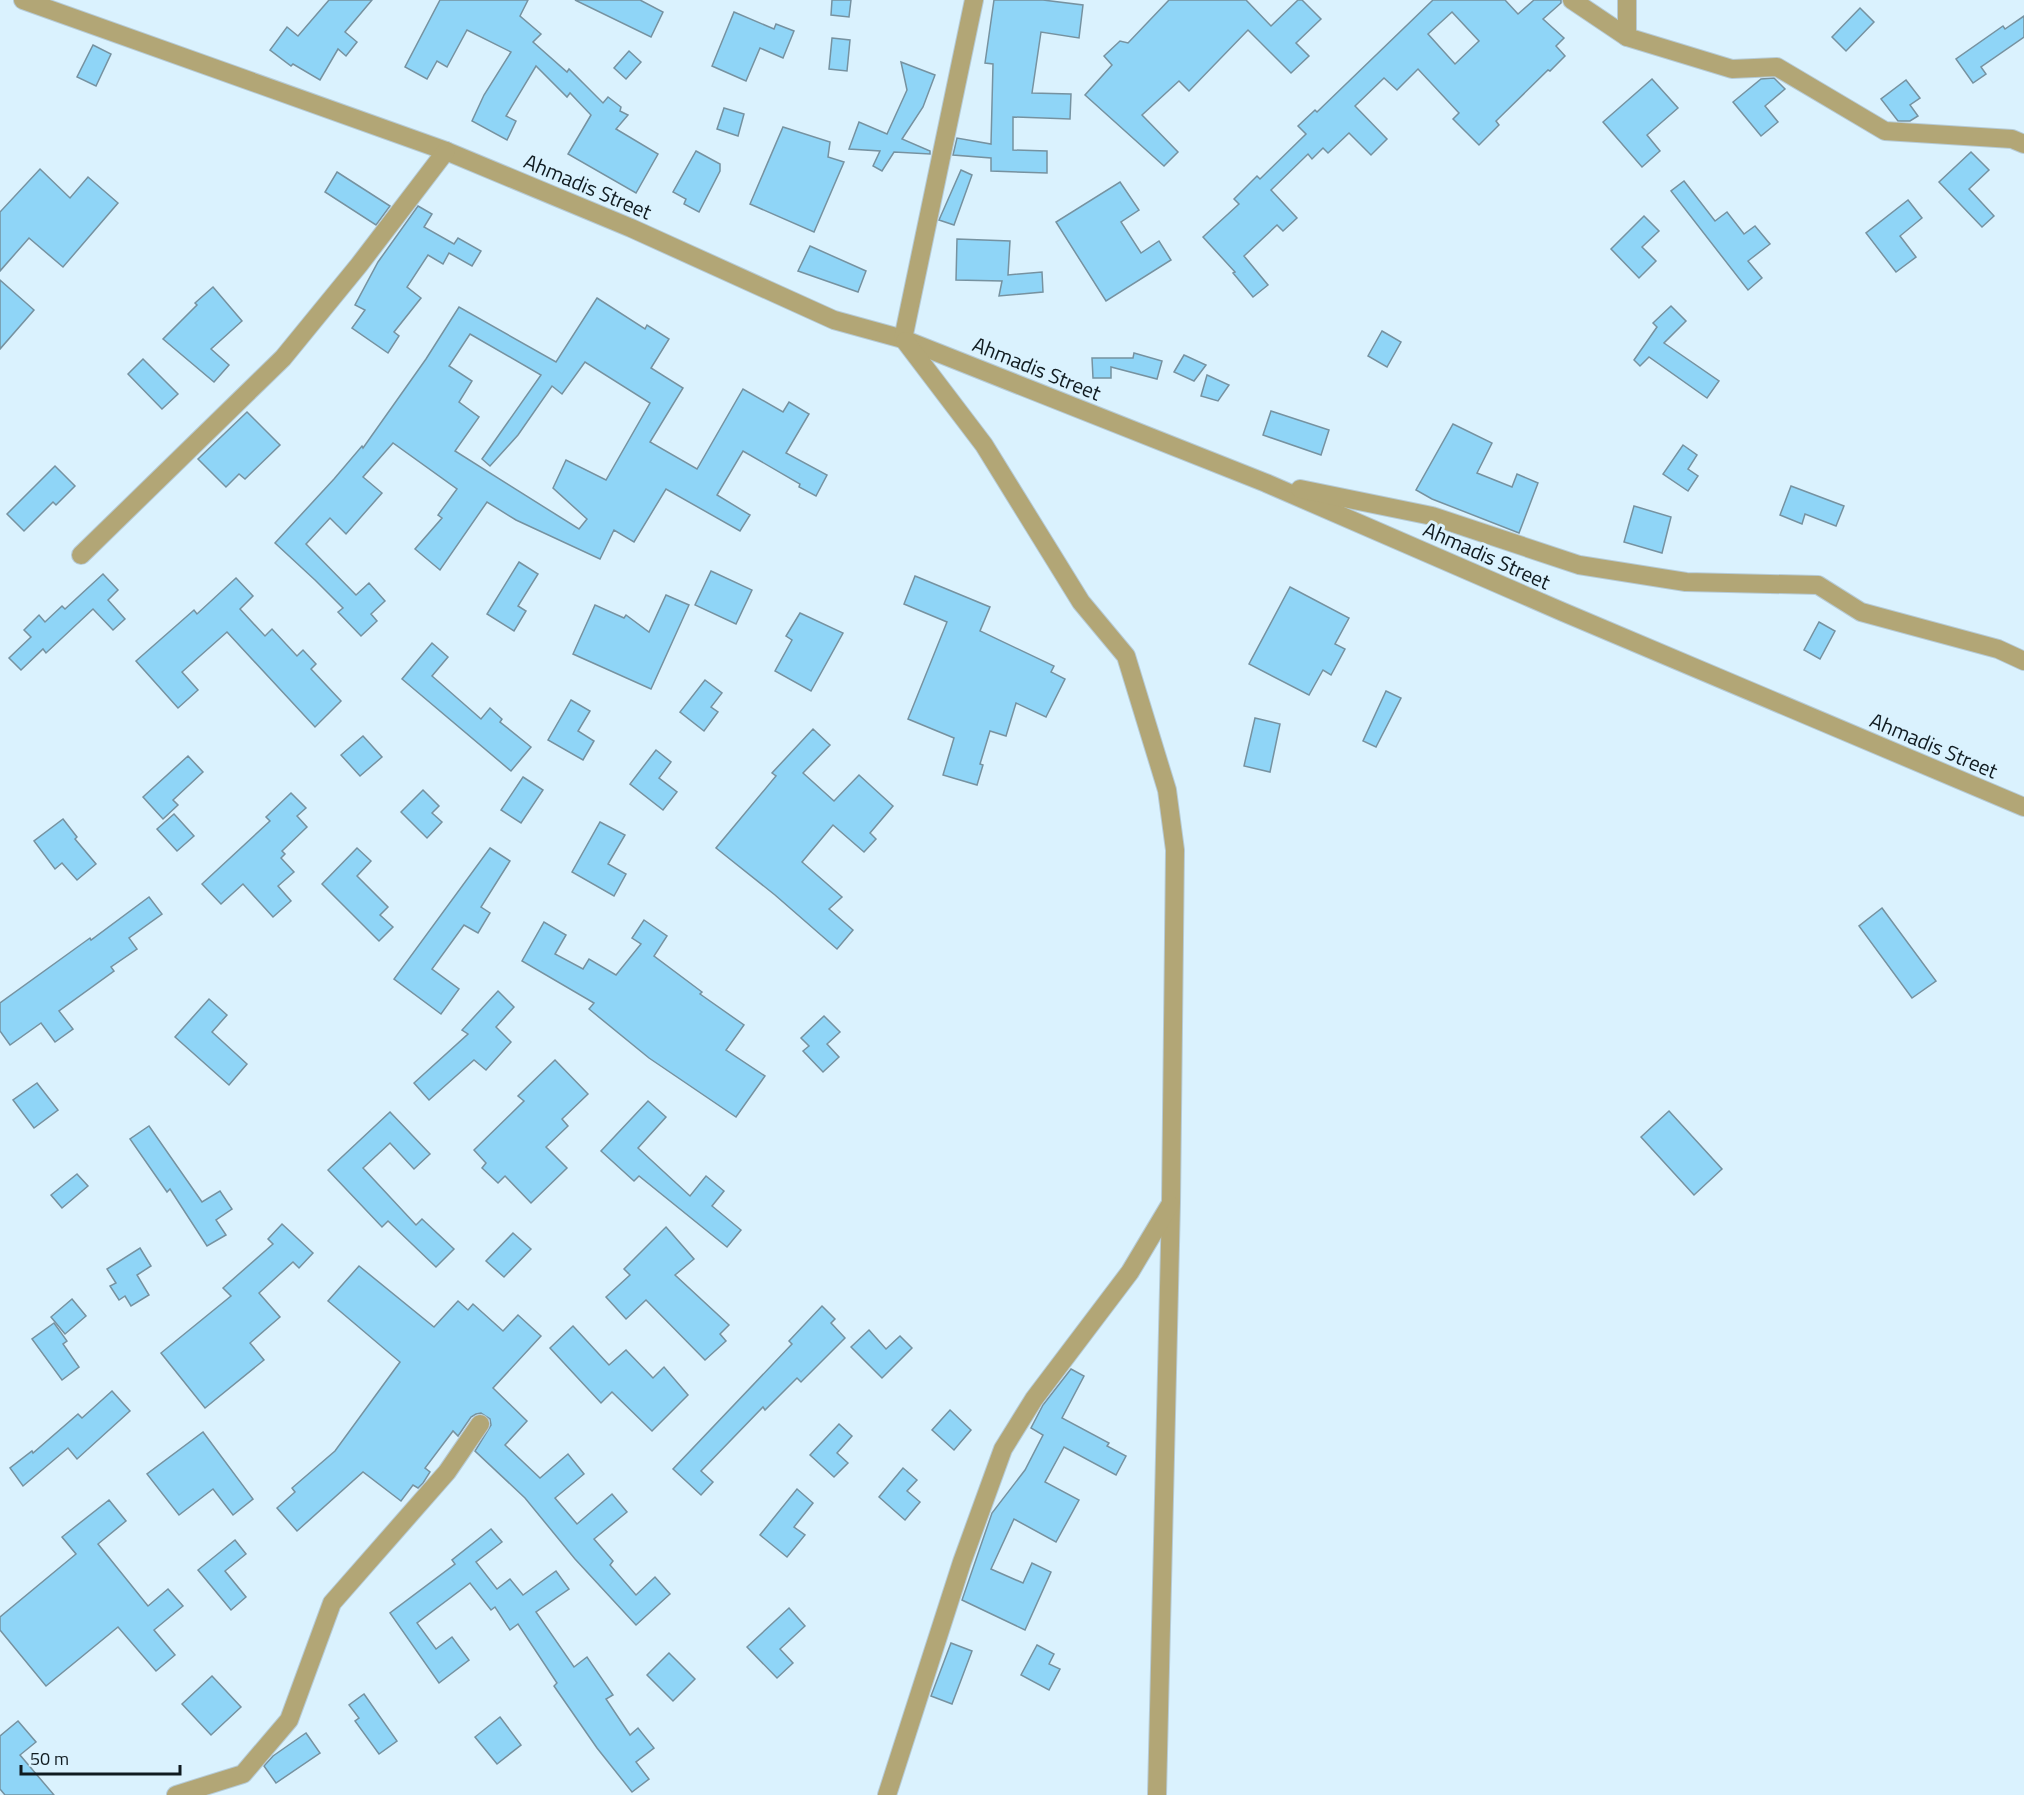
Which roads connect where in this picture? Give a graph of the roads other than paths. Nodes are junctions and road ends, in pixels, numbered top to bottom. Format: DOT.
graph roads {
  1 [pos="23,0"];
  2 [pos="974,0"];
  3 [pos="1572,0"];
  4 [pos="1627,0"];
  5 [pos="1627,37"];
  6 [pos="2024,144"];
  7 [pos="446,151"];
  8 [pos="903,339"];
  9 [pos="1266,483"];
  10 [pos="81,555"];
  11 [pos="2024,661"];
  12 [pos="2024,807"];
  13 [pos="1171,1203"];
  14 [pos="480,1424"];
  15 [pos="176,1795"];
  16 [pos="887,1795"];
  17 [pos="1157,1795"];
  1 -- 7 [label="street, Ahmadis Street"];
  2 -- 8 [label="street"];
  3 -- 5 [label="street"];
  4 -- 5 [label="street"];
  5 -- 6 [label="street"];
  7 -- 8 [label="street, Ahmadis Street"];
  7 -- 10 [label="street"];
  8 -- 9 [label="street, Ahmadis Street"];
  8 -- 13 [label="street"];
  9 -- 11 [label="street"];
  9 -- 12 [label="street, Ahmadis Street"];
  13 -- 16 [label="street"];
  13 -- 17 [label="street"];
  14 -- 15 [label="street"];
}
